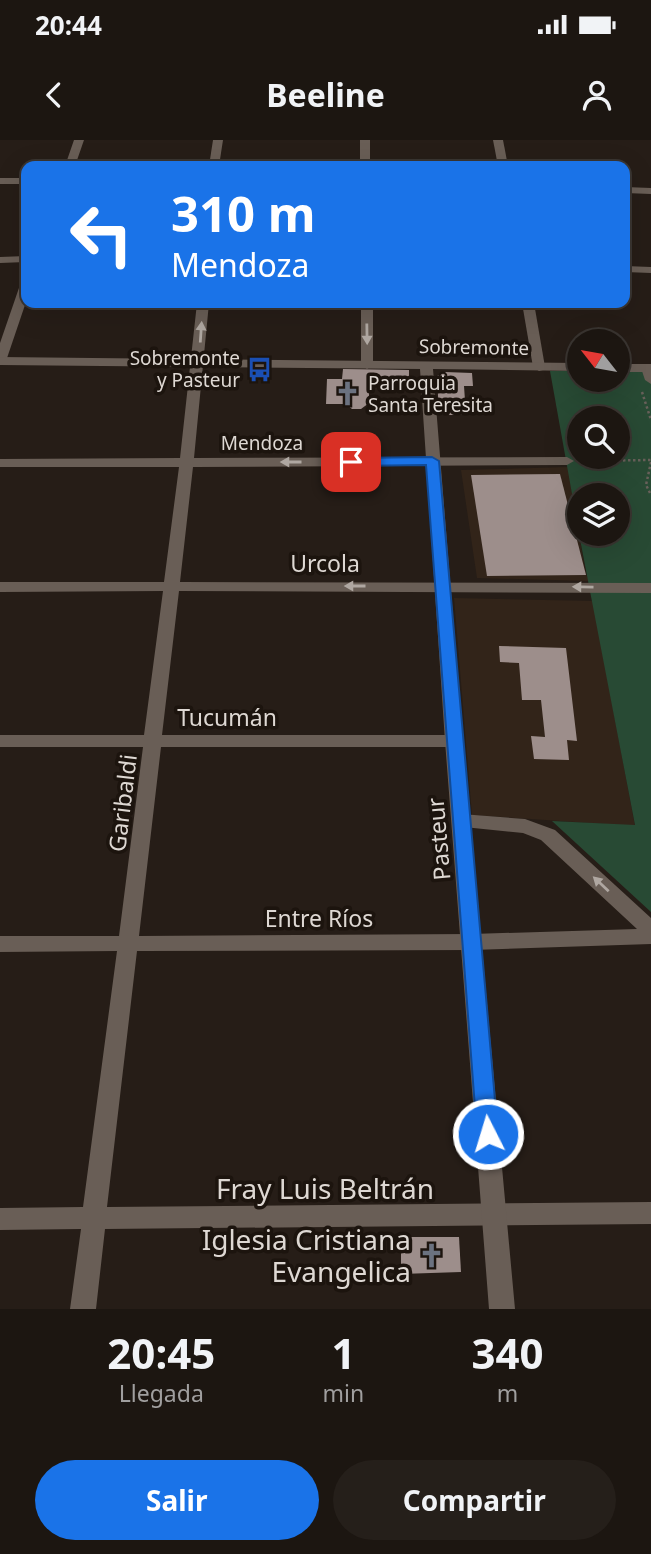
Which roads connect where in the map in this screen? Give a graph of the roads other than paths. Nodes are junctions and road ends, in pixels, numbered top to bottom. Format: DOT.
graph roads {
  1 [pos="79,140"];
  2 [pos="218,140"];
  3 [pos="365,140"];
  4 [pos="498,140"];
  5 [pos="72,161"];
  6 [pos="215,161"];
  7 [pos="365,161"];
  8 [pos="502,161"];
  9 [pos="0,181"];
  10 [pos="21,181"];
  11 [pos="630,190"];
  12 [pos="651,191"];
  13 [pos="0,260"];
  14 [pos="21,260"];
  15 [pos="630,269"];
  16 [pos="651,270"];
  17 [pos="21,300"];
  18 [pos="203,308"];
  19 [pos="367,308"];
  20 [pos="529,308"];
  21 [pos="0,361"];
  22 [pos="199,362"];
  23 [pos="367,365"];
  24 [pos="426,365"];
  25 [pos="539,367"];
  26 [pos="567,368"];
  27 [pos="432,461"];
  28 [pos="567,461"];
  29 [pos="0,463"];
  30 [pos="187,463"];
  31 [pos="441,586"];
  32 [pos="0,587"];
  33 [pos="172,587"];
  34 [pos="651,588"];
  35 [pos="0,741"];
  36 [pos="154,741"];
  37 [pos="454,741"];
  38 [pos="461,821"];
  39 [pos="648,937"];
  40 [pos="471,942"];
  41 [pos="130,943"];
  42 [pos="0,944"];
  43 [pos="651,1213"];
  44 [pos="495,1216"];
  45 [pos="0,1219"];
  46 [pos="92,1219"];
  47 [pos="83,1309"];
  48 [pos="502,1309"];
  1 -- 5 [label="street"];
  2 -- 6 [label="street"];
  3 -- 7 [label="street"];
  4 -- 8 [label="street"];
  9 -- 10 [label="street"];
  11 -- 12 [label="street"];
  13 -- 14 [label="street"];
  15 -- 16 [label="street"];
  17 -- 21 [label="street"];
  22 -- 18 [label="street, Garibaldi, one-way"];
  19 -- 23 [label="street, one-way"];
  20 -- 25 [label="street"];
  21 -- 22 [label="street, Sobremonte"];
  22 -- 23 [label="street, Sobremonte"];
  22 -- 30 [label="street, Garibaldi"];
  23 -- 24 [label="street, Sobremonte"];
  24 -- 25 [label="street, Sobremonte"];
  24 -- 27 [label="street, Pasteur"];
  25 -- 26 [label="street, Sobremonte"];
  27 -- 28 [label="street, Mendoza"];
  27 -- 30 [label="street, Mendoza, one-way"];
  27 -- 31 [label="street, Pasteur"];
  29 -- 30 [label="street, Mendoza"];
  30 -- 33 [label="street, Garibaldi"];
  31 -- 33 [label="street, Urcola, one-way"];
  34 -- 31 [label="street, Urcola, one-way"];
  31 -- 37 [label="street, Pasteur"];
  32 -- 33 [label="street, Urcola"];
  33 -- 36 [label="street, Garibaldi"];
  35 -- 36 [label="street, Tucumán"];
  36 -- 37 [label="street, Tucumán"];
  36 -- 41 [label="street, Garibaldi"];
  37 -- 38 [label="street, Pasteur"];
  39 -- 38 [label="street, one-way"];
  38 -- 40 [label="street, Pasteur"];
  39 -- 40 [label="street, Entre Ríos"];
  40 -- 41 [label="street, Entre Ríos"];
  40 -- 44 [label="street, Pasteur"];
  41 -- 42 [label="street, Entre Ríos"];
  41 -- 46 [label="street, Garibaldi"];
  43 -- 44 [label="street, Fray Luis Beltrán"];
  44 -- 46 [label="street, Fray Luis Beltrán"];
  44 -- 48 [label="street, Pasteur"];
  45 -- 46 [label="street, Fray Luis Beltrán"];
  46 -- 47 [label="street, Garibaldi"];
}
